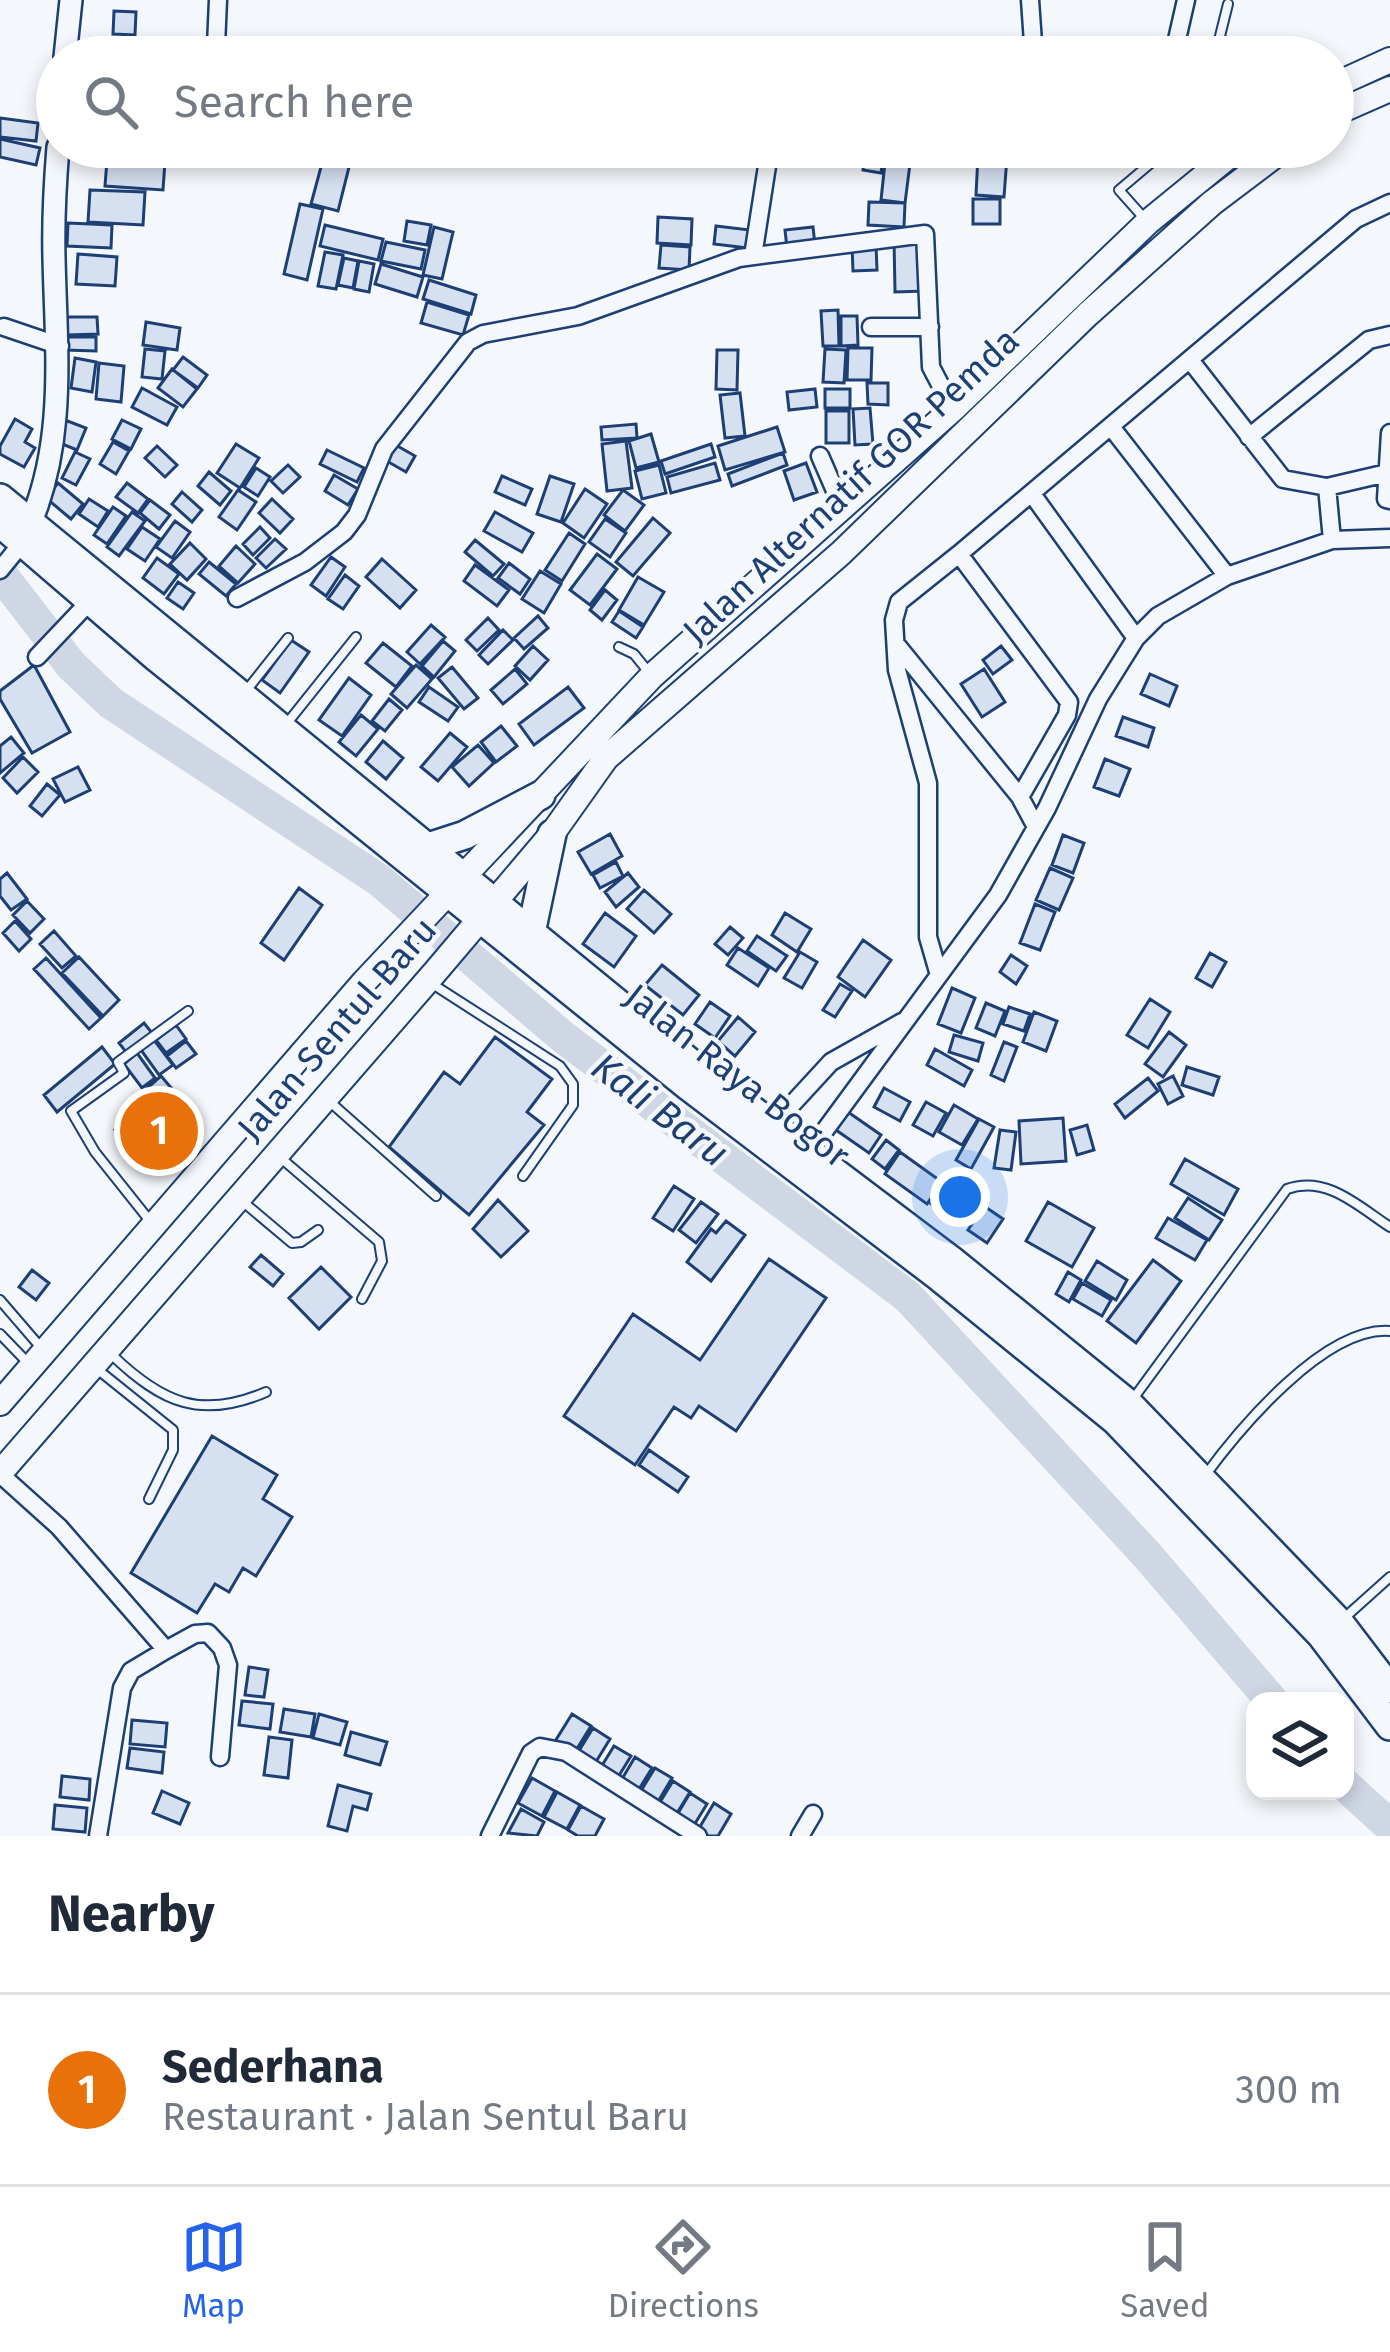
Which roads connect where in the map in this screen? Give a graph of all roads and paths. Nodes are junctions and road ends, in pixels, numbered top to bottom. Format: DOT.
graph roads {
  1 [pos="70,0"];
  2 [pos="218,0"];
  3 [pos="1030,0"];
  4 [pos="1186,0"];
  5 [pos="1228,4"];
  6 [pos="67,36"];
  7 [pos="216,36"];
  8 [pos="1033,36"];
  9 [pos="1178,36"];
  10 [pos="1221,36"];
  11 [pos="1389,58"];
  12 [pos="1354,76"];
  13 [pos="1390,89"];
  14 [pos="1354,105"];
  15 [pos="57,168"];
  16 [pos="768,168"];
  17 [pos="1145,168"];
  18 [pos="1214,168"];
  19 [pos="1260,168"];
  20 [pos="1390,203"];
  21 [pos="1148,222"];
  22 [pos="753,256"];
  23 [pos="4,327"];
  24 [pos="871,327"];
  25 [pos="930,327"];
  26 [pos="1390,335"];
  27 [pos="60,346"];
  28 [pos="1190,360"];
  29 [pos="953,409"];
  30 [pos="1112,428"];
  31 [pos="1390,433"];
  32 [pos="1249,437"];
  33 [pos="820,456"];
  34 [pos="1388,473"];
  35 [pos="1327,487"];
  36 [pos="1032,494"];
  37 [pos="0,498"];
  38 [pos="1390,500"];
  39 [pos="843,509"];
  40 [pos="0,524"];
  41 [pos="1390,538"];
  42 [pos="1332,540"];
  43 [pos="16,548"];
  44 [pos="959,554"];
  45 [pos="1227,577"];
  46 [pos="237,598"];
  47 [pos="84,608"];
  48 [pos="288,638"];
  49 [pos="356,638"];
  50 [pos="1136,638"];
  51 [pos="895,644"];
  52 [pos="620,646"];
  53 [pos="42,651"];
  54 [pos="652,676"];
  55 [pos="241,697"];
  56 [pos="283,728"];
  57 [pos="541,795"];
  58 [pos="1020,797"];
  59 [pos="1036,827"];
  60 [pos="552,834"];
  61 [pos="425,848"];
  62 [pos="449,889"];
  63 [pos="480,918"];
  64 [pos="531,933"];
  65 [pos="939,975"];
  66 [pos="432,976"];
  67 [pos="188,1011"];
  68 [pos="908,1019"];
  69 [pos="325,1098"];
  70 [pos="773,1125"];
  71 [pos="809,1152"];
  72 [pos="276,1154"];
  73 [pos="523,1177"];
  74 [pos="436,1196"];
  75 [pos="238,1198"];
  76 [pos="874,1214"];
  77 [pos="154,1226"];
  78 [pos="1390,1227"];
  79 [pos="318,1231"];
  80 [pos="362,1299"];
  81 [pos="0,1300"];
  82 [pos="1390,1330"];
  83 [pos="0,1334"];
  84 [pos="100,1358"];
  85 [pos="38,1359"];
  86 [pos="266,1392"];
  87 [pos="0,1403"];
  88 [pos="1130,1405"];
  89 [pos="0,1473"];
  90 [pos="1203,1478"];
  91 [pos="149,1499"];
  92 [pos="1390,1577"];
  93 [pos="1331,1629"];
  94 [pos="166,1650"];
  95 [pos="1390,1689"];
  96 [pos="1390,1726"];
  97 [pos="220,1757"];
  98 [pos="813,1814"];
  99 [pos="497,1833"];
  100 [pos="98,1836"];
  101 [pos="698,1836"];
  102 [pos="800,1836"];
  1 -- 6 [label="street"];
  2 -- 7 [label="street"];
  3 -- 8 [label="street"];
  4 -- 9 [label="street"];
  5 -- 10 [label="lane"];
  11 -- 12 [label="main road"];
  13 -- 14 [label="main road"];
  15 -- 27 [label="street"];
  16 -- 22 [label="street"];
  17 -- 21 [label="lane"];
  18 -- 21 [label="main road, Jalan Alternatif GOR Pemda"];
  19 -- 60 [label="main road, Jalan Alternatif GOR Pemda"];
  20 -- 28 [label="street"];
  21 -- 29 [label="main road, Jalan Alternatif GOR Pemda"];
  22 -- 25 [label="street"];
  22 -- 46 [label="street"];
  23 -- 27 [label="street"];
  24 -- 25 [label="street"];
  25 -- 29 [label="street"];
  26 -- 32 [label="street"];
  27 -- 43 [label="street"];
  28 -- 30 [label="street"];
  28 -- 32 [label="street"];
  29 -- 39 [label="main road, Jalan Alternatif GOR Pemda"];
  30 -- 36 [label="street"];
  30 -- 45 [label="street"];
  31 -- 34 [label="street"];
  32 -- 35 [label="street"];
  33 -- 39 [label="street"];
  34 -- 35 [label="street"];
  34 -- 38 [label="street"];
  35 -- 42 [label="street"];
  36 -- 44 [label="street"];
  36 -- 50 [label="street"];
  37 -- 43 [label="highway, Jalan Raya Bogor"];
  39 -- 54 [label="main road, Jalan Alternatif GOR Pemda"];
  40 -- 43 [label="highway, Jalan Raya Bogor"];
  41 -- 42 [label="street"];
  42 -- 45 [label="street"];
  43 -- 47 [label="highway, Jalan Raya Bogor"];
  43 -- 55 [label="highway, Jalan Raya Bogor"];
  44 -- 51 [label="street"];
  44 -- 58 [label="street"];
  45 -- 50 [label="street"];
  47 -- 53 [label="street"];
  47 -- 62 [label="highway, Jalan Raya Bogor"];
  48 -- 55 [label="lane"];
  49 -- 56 [label="lane"];
  50 -- 59 [label="street"];
  51 -- 58 [label="street"];
  51 -- 65 [label="street"];
  52 -- 54 [label="lane"];
  54 -- 57 [label="main road, Jalan Alternatif GOR Pemda"];
  55 -- 56 [label="highway, Jalan Raya Bogor"];
  56 -- 61 [label="highway, Jalan Raya Bogor"];
  57 -- 61 [label="highway"];
  57 -- 62 [label="main road, Jalan Alternatif GOR Pemda"];
  58 -- 59 [label="street"];
  59 -- 65 [label="street"];
  60 -- 63 [label="main road, Jalan Alternatif GOR Pemda"];
  60 -- 64 [label="highway"];
  61 -- 62 [label="highway, Jalan Raya Bogor"];
  62 -- 63 [label="highway, Jalan Raya Bogor"];
  62 -- 77 [label="main road, Jalan Sentul Baru"];
  63 -- 64 [label="highway, Jalan Raya Bogor"];
  63 -- 66 [label="main road, Jalan Sentul Baru"];
  63 -- 76 [label="highway, Jalan Raya Bogor"];
  64 -- 70 [label="highway, Jalan Raya Bogor"];
  65 -- 68 [label="street"];
  66 -- 69 [label="main road, Jalan Sentul Baru"];
  66 -- 73 [label="lane"];
  67 -- 77 [label="lane"];
  68 -- 70 [label="street"];
  68 -- 71 [label="street"];
  69 -- 72 [label="main road, Jalan Sentul Baru"];
  69 -- 74 [label="lane"];
  70 -- 71 [label="highway, Jalan Raya Bogor"];
  71 -- 76 [label="highway, Jalan Raya Bogor"];
  72 -- 75 [label="main road, Jalan Sentul Baru"];
  72 -- 80 [label="lane"];
  75 -- 79 [label="lane"];
  75 -- 84 [label="main road, Jalan Sentul Baru"];
  76 -- 88 [label="highway, Jalan Raya Bogor"];
  76 -- 93 [label="highway, Jalan Raya Bogor"];
  77 -- 85 [label="main road, Jalan Sentul Baru"];
  78 -- 88 [label="lane"];
  81 -- 85 [label="lane"];
  82 -- 90 [label="lane"];
  83 -- 85 [label="lane"];
  84 -- 86 [label="lane"];
  84 -- 89 [label="main road, Jalan Sentul Baru"];
  84 -- 91 [label="lane"];
  85 -- 87 [label="main road, Jalan Sentul Baru"];
  88 -- 90 [label="highway, Jalan Raya Bogor"];
  89 -- 94 [label="street"];
  90 -- 93 [label="highway, Jalan Raya Bogor"];
  92 -- 93 [label="lane"];
  93 -- 95 [label="highway, Jalan Raya Bogor"];
  93 -- 96 [label="highway, Jalan Raya Bogor"];
  94 -- 97 [label="street"];
  94 -- 100 [label="street"];
  98 -- 102 [label="street"];
  99 -- 101 [label="street"];
}
